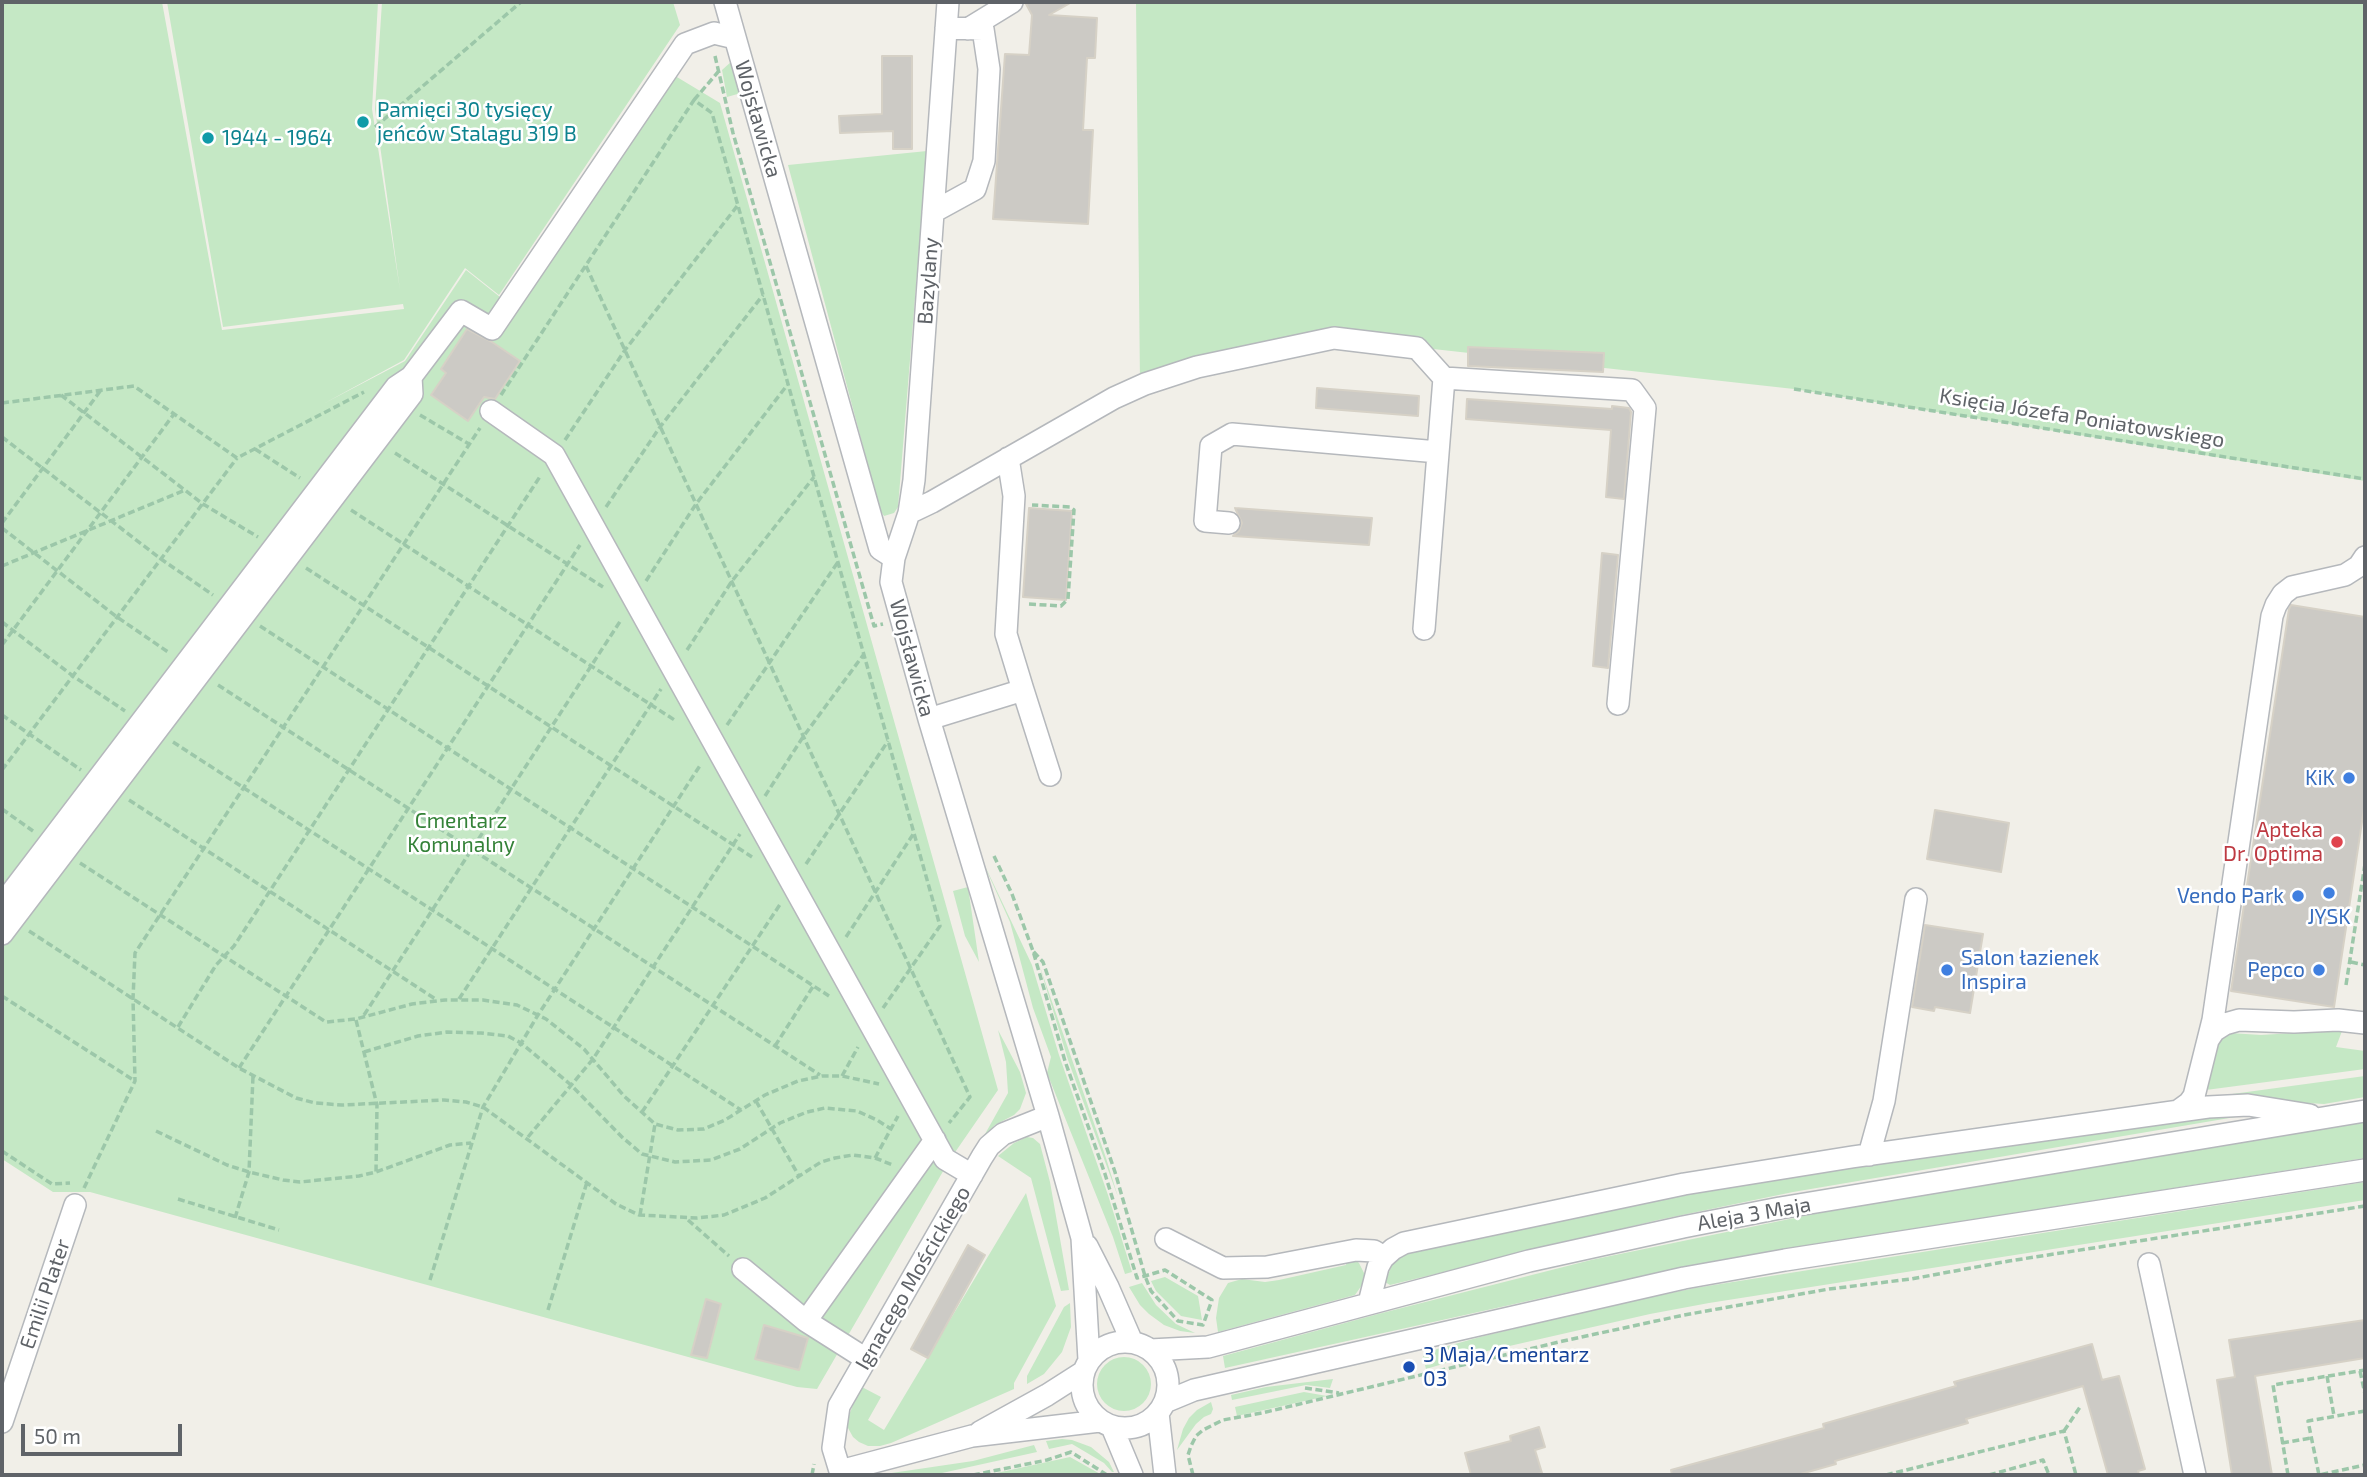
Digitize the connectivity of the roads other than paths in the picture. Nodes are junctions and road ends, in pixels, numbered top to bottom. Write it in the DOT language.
graph roads {
  1 [pos="725,2"];
  2 [pos="948,2"];
  3 [pos="1013,2"];
  4 [pos="946,28"];
  5 [pos="968,29"];
  6 [pos="736,43"];
  7 [pos="933,212"];
  8 [pos="411,377"];
  9 [pos="1444,378"];
  10 [pos="491,411"];
  11 [pos="1438,452"];
  12 [pos="1008,458"];
  13 [pos="325,494"];
  14 [pos="909,513"];
  15 [pos="1228,523"];
  16 [pos="2365,557"];
  17 [pos="894,558"];
  18 [pos="1424,629"];
  19 [pos="1023,690"];
  20 [pos="1618,704"];
  21 [pos="929,719"];
  22 [pos="1051,775"];
  23 [pos="105,785"];
  24 [pos="1916,899"];
  25 [pos="5,920"];
  26 [pos="2365,1023"];
  27 [pos="2208,1040"];
  28 [pos="2178,1111"];
  29 [pos="2360,1112"];
  30 [pos="1048,1116"];
  31 [pos="935,1140"];
  32 [pos="1869,1155"];
  33 [pos="2365,1170"];
  34 [pos="972,1175"];
  35 [pos="75,1205"];
  36 [pos="1082,1238"];
  37 [pos="1166,1239"];
  38 [pos="1384,1257"];
  39 [pos="2149,1264"];
  40 [pos="743,1269"];
  41 [pos="1369,1303"];
  42 [pos="806,1321"];
  43 [pos="1141,1346"];
  44 [pos="866,1359"];
  45 [pos="1086,1366"];
  46 [pos="1161,1407"];
  47 [pos="2,1422"];
  48 [pos="1106,1424"];
  49 [pos="972,1436"];
  50 [pos="838,1473"];
  51 [pos="1132,1475"];
  52 [pos="1165,1475"];
  53 [pos="2195,1475"];
  1 -- 6 [label="street, Wojsławicka"];
  2 -- 4 [label="street, Bazylany"];
  3 -- 5 [label="street"];
  4 -- 5 [label="street"];
  4 -- 7 [label="street, Bazylany"];
  5 -- 7 [label="street"];
  6 -- 8 [label="street"];
  6 -- 17 [label="street, Wojsławicka"];
  7 -- 14 [label="street, Bazylany"];
  8 -- 13 [label="street"];
  8 -- 13 [label="street"];
  9 -- 11 [label="street"];
  9 -- 12 [label="street"];
  9 -- 20 [label="street"];
  10 -- 31 [label="street"];
  11 -- 15 [label="street"];
  11 -- 18 [label="street"];
  12 -- 14 [label="street"];
  12 -- 19 [label="street"];
  13 -- 23 [label="street"];
  14 -- 17 [label="street, Bazylany"];
  16 -- 27 [label="street"];
  17 -- 21 [label="street, Wojsławicka"];
  19 -- 21 [label="street"];
  19 -- 22 [label="street"];
  21 -- 30 [label="street, Wojsławicka"];
  23 -- 25 [label="street"];
  23 -- 25 [label="street"];
  24 -- 32 [label="street"];
  26 -- 27 [label="street"];
  27 -- 28 [label="street"];
  28 -- 29 [label="street"];
  28 -- 32 [label="street"];
  29 -- 41 [label="street, Aleja 3 Maja"];
  30 -- 34 [label="street, Ignacego Mościckiego"];
  30 -- 36 [label="street, Wojsławicka"];
  31 -- 34 [label="street"];
  31 -- 42 [label="street"];
  32 -- 38 [label="street"];
  33 -- 46 [label="street"];
  34 -- 44 [label="street, Ignacego Mościckiego"];
  35 -- 47 [label="street, Emilii Plater"];
  36 -- 43 [label="street, Wojsławicka"];
  36 -- 45 [label="street, Wojsławicka"];
  37 -- 38 [label="street"];
  38 -- 41 [label="street"];
  39 -- 53 [label="street"];
  40 -- 42 [label="street"];
  41 -- 43 [label="street, Aleja 3 Maja"];
  42 -- 44 [label="street"];
  43 -- 45 [label="street"];
  43 -- 46 [label="street"];
  44 -- 50 [label="street, Ignacego Mościckiego"];
  45 -- 48 [label="street"];
  45 -- 49 [label="street"];
  46 -- 48 [label="street"];
  46 -- 52 [label="street"];
  48 -- 49 [label="street"];
  48 -- 51 [label="street"];
  49 -- 50 [label="street"];
}
